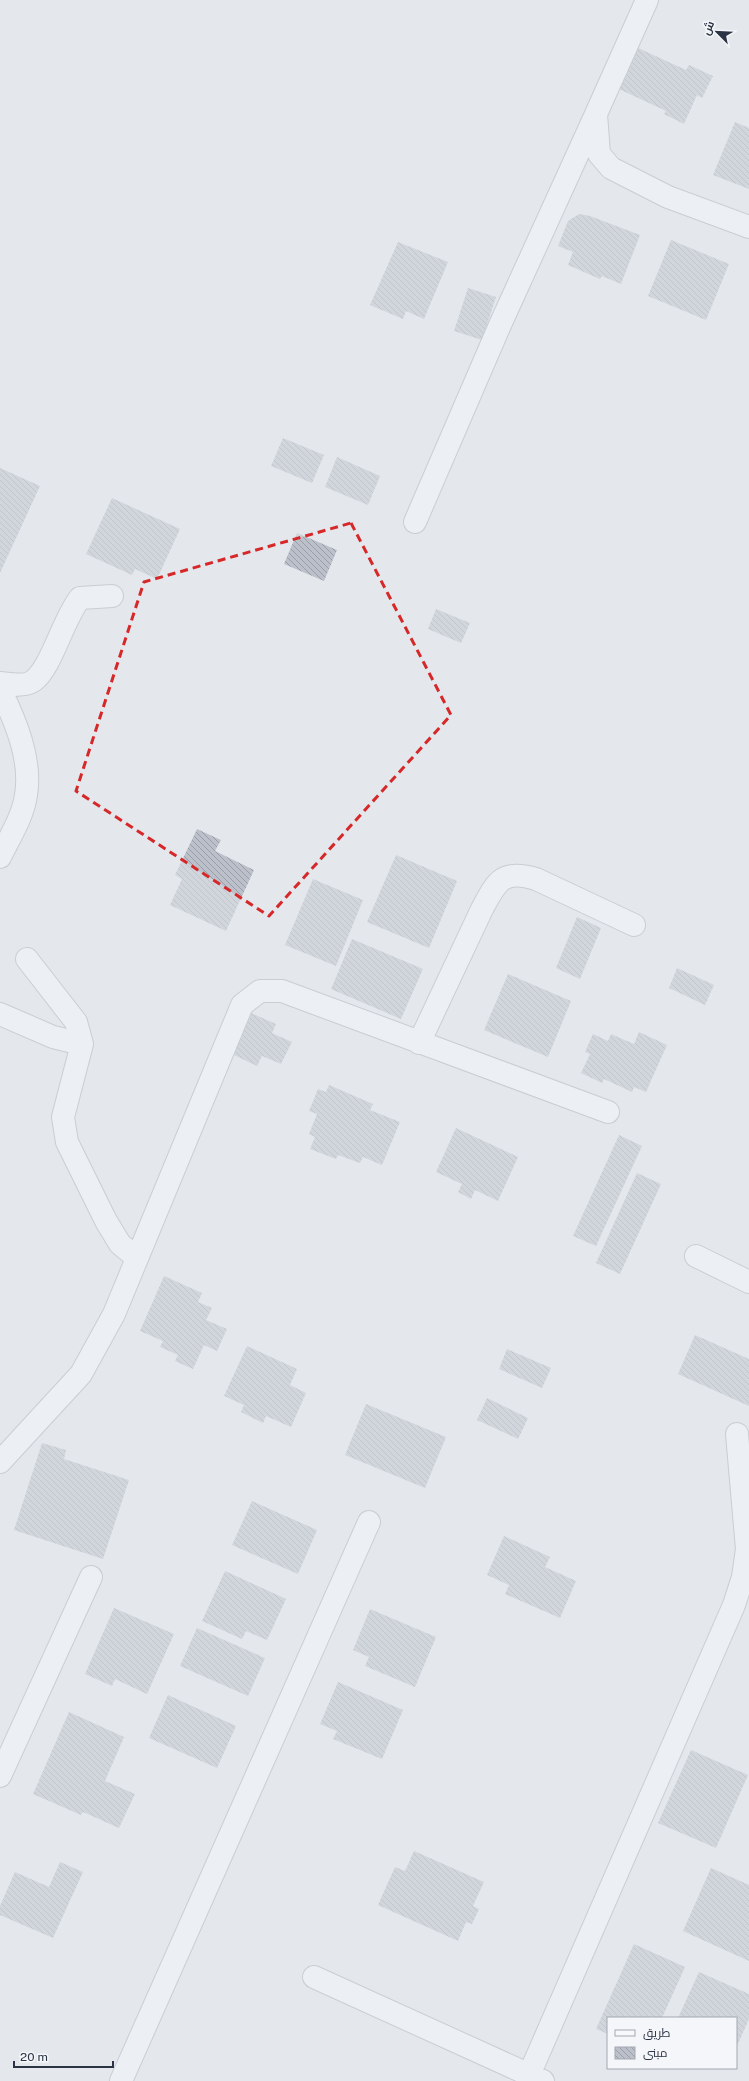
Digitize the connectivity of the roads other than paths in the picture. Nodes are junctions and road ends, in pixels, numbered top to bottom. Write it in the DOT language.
graph roads {
  1 [pos="647,0"];
  2 [pos="596,114"];
  3 [pos="749,227"];
  4 [pos="415,522"];
  5 [pos="112,596"];
  6 [pos="0,683"];
  7 [pos="0,689"];
  8 [pos="0,857"];
  9 [pos="634,925"];
  10 [pos="27,959"];
  11 [pos="0,1014"];
  12 [pos="419,1043"];
  13 [pos="82,1044"];
  14 [pos="608,1112"];
  15 [pos="696,1256"];
  16 [pos="137,1258"];
  17 [pos="749,1282"];
  18 [pos="737,1434"];
  19 [pos="0,1462"];
  20 [pos="369,1522"];
  21 [pos="92,1577"];
  22 [pos="0,1776"];
  23 [pos="314,1977"];
  24 [pos="536,2078"];
  25 [pos="121,2081"];
  1 -- 2 [label="street"];
  2 -- 3 [label="street"];
  2 -- 4 [label="street"];
  5 -- 6 [label="street"];
  7 -- 8 [label="street"];
  9 -- 12 [label="street"];
  10 -- 13 [label="street"];
  11 -- 13 [label="street"];
  12 -- 14 [label="street"];
  12 -- 16 [label="street"];
  13 -- 16 [label="street"];
  15 -- 17 [label="street"];
  16 -- 19 [label="street"];
  18 -- 24 [label="street"];
  20 -- 25 [label="street"];
  21 -- 22 [label="street"];
  23 -- 24 [label="street"];
}
